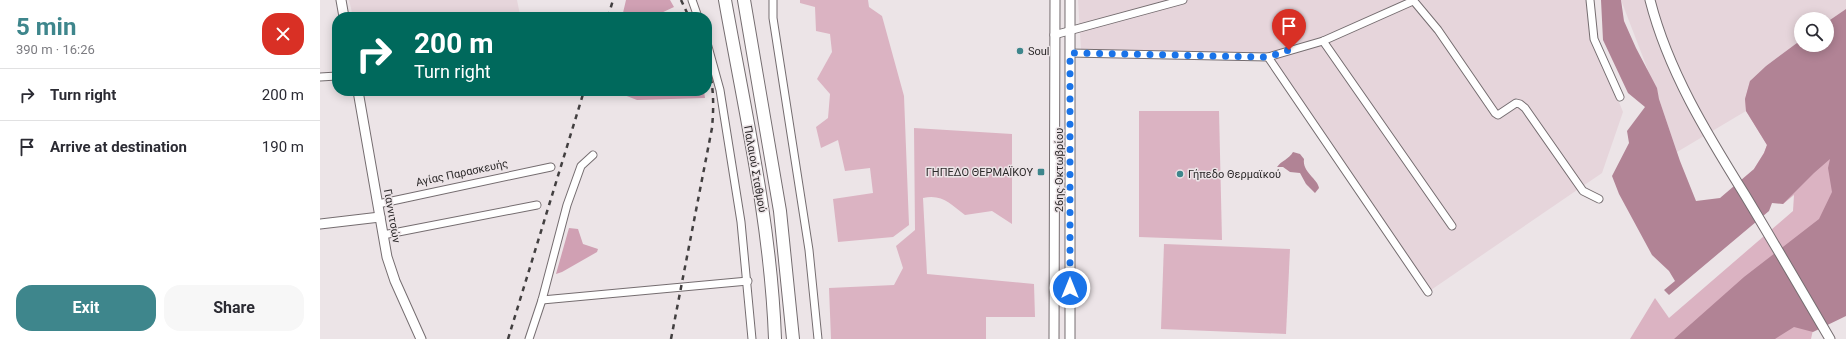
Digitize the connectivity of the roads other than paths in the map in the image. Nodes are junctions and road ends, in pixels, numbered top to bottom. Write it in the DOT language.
graph roads {
  1 [pos="341,0"];
  2 [pos="692,0"];
  3 [pos="724,0"];
  4 [pos="744,0"];
  5 [pos="773,0"];
  6 [pos="1055,0"];
  7 [pos="1070,0"];
  8 [pos="1183,0"];
  9 [pos="1413,0"];
  10 [pos="1590,0"];
  11 [pos="1650,0"];
  12 [pos="343,12"];
  13 [pos="696,12"];
  14 [pos="1069,31"];
  15 [pos="1054,35"];
  16 [pos="1323,41"];
  17 [pos="1070,53"];
  18 [pos="1268,57"];
  19 [pos="712,61"];
  20 [pos="332,76"];
  21 [pos="320,77"];
  22 [pos="359,96"];
  23 [pos="1620,97"];
  24 [pos="593,155"];
  25 [pos="551,167"];
  26 [pos="1599,199"];
  27 [pos="378,204"];
  28 [pos="537,205"];
  29 [pos="380,217"];
  30 [pos="320,224"];
  31 [pos="1452,226"];
  32 [pos="383,235"];
  33 [pos="748,281"];
  34 [pos="1428,292"];
  35 [pos="542,300"];
  36 [pos="421,339"];
  37 [pos="529,339"];
  38 [pos="752,339"];
  39 [pos="775,339"];
  40 [pos="793,339"];
  41 [pos="818,339"];
  42 [pos="1054,339"];
  43 [pos="1070,339"];
  44 [pos="1830,339"];
  1 -- 12 [label="street"];
  2 -- 13 [label="street"];
  3 -- 39 [label="highway, Παλαιού Σταθμού"];
  4 -- 40 [label="highway, Παλαιού Σταθμού"];
  5 -- 41 [label="street"];
  6 -- 15 [label="street, 26ης Οκτωβρίου"];
  7 -- 14 [label="street, 26ης Οκτωβρίου"];
  8 -- 14 [label="street"];
  9 -- 16 [label="street"];
  9 -- 26 [label="street"];
  10 -- 23 [label="street"];
  11 -- 44 [label="street"];
  14 -- 15 [label="street"];
  14 -- 17 [label="street, 26ης Οκτωβρίου"];
  15 -- 42 [label="street, 26ης Οκτωβρίου"];
  16 -- 18 [label="street"];
  16 -- 31 [label="street"];
  17 -- 18 [label="street"];
  17 -- 43 [label="street, 26ης Οκτωβρίου"];
  18 -- 34 [label="street"];
  19 -- 33 [label="street"];
  20 -- 21 [label="street"];
  22 -- 27 [label="street, Γιαννιτσών"];
  24 -- 35 [label="street"];
  25 -- 27 [label="street, Αγίας Παρασκευής"];
  27 -- 29 [label="street, Γιαννιτσών"];
  28 -- 32 [label="street"];
  29 -- 30 [label="street"];
  29 -- 32 [label="street, Γιαννιτσών"];
  32 -- 36 [label="street, Γιαννιτσών"];
  33 -- 35 [label="street"];
  33 -- 38 [label="street"];
  35 -- 37 [label="street"];
}
